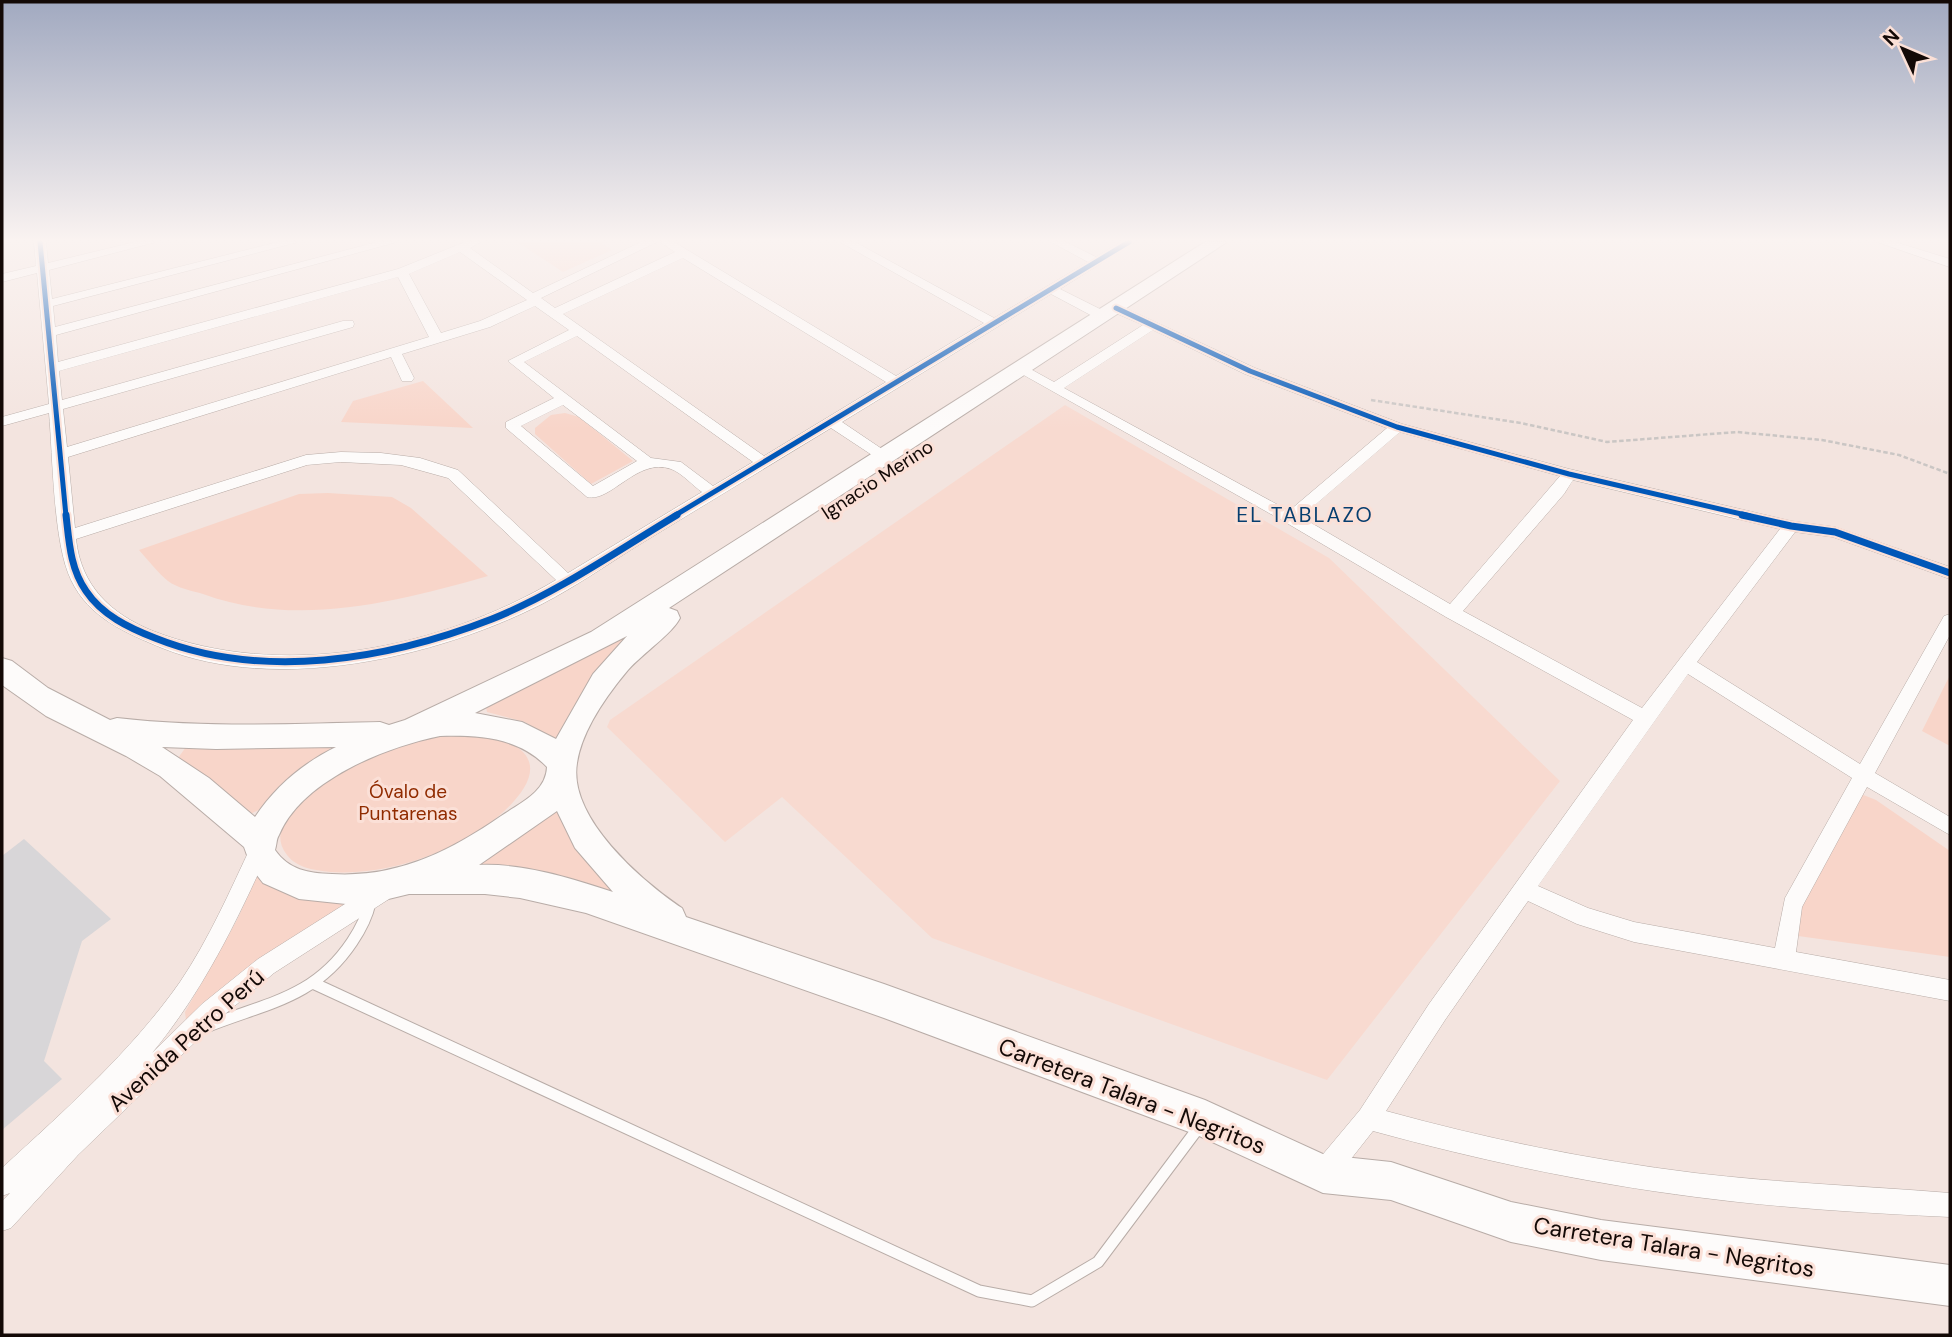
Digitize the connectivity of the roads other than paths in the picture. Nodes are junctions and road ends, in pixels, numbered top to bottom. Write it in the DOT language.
graph roads {
  1 [pos="46,304"];
  2 [pos="157,304"];
  3 [pos="284,304"];
  4 [pos="419,304"];
  5 [pos="523,304"];
  6 [pos="541,304"];
  7 [pos="573,304"];
  8 [pos="768,304"];
  9 [pos="959,304"];
  10 [pos="1027,304"];
  11 [pos="1094,304"];
  12 [pos="1139,304"];
  13 [pos="1143,304"];
  14 [pos="553,314"];
  15 [pos="1125,316"];
  16 [pos="348,324"];
  17 [pos="995,324"];
  18 [pos="577,331"];
  19 [pos="49,333"];
  20 [pos="437,339"];
  21 [pos="396,352"];
  22 [pos="53,368"];
  23 [pos="407,378"];
  24 [pos="1036,378"];
  25 [pos="897,383"];
  26 [pos="562,399"];
  27 [pos="56,407"];
  28 [pos="2,422"];
  29 [pos="832,422"];
  30 [pos="1397,427"];
  31 [pos="60,454"];
  32 [pos="883,456"];
  33 [pos="647,462"];
  34 [pos="764,463"];
  35 [pos="1569,474"];
  36 [pos="713,493"];
  37 [pos="1290,518"];
  38 [pos="1791,526"];
  39 [pos="68,536"];
  40 [pos="1950,573"];
  41 [pos="568,582"];
  42 [pos="1452,613"];
  43 [pos="1950,620"];
  44 [pos="1686,664"];
  45 [pos="2,669"];
  46 [pos="1645,718"];
  47 [pos="93,727"];
  48 [pos="406,731"];
  49 [pos="562,769"];
  50 [pos="1864,776"];
  51 [pos="1950,827"];
  52 [pos="261,846"];
  53 [pos="391,889"];
  54 [pos="1524,889"];
  55 [pos="693,933"];
  56 [pos="1784,962"];
  57 [pos="315,984"];
  58 [pos="1950,991"];
  59 [pos="185,1036"];
  60 [pos="1368,1118"];
  61 [pos="1205,1119"];
  62 [pos="1323,1174"];
  63 [pos="2,1184"];
  64 [pos="1950,1205"];
  65 [pos="2,1219"];
  66 [pos="1950,1286"];
  1 -- 19 [label="street"];
  2 -- 19 [label="street"];
  3 -- 22 [label="street"];
  4 -- 20 [label="street"];
  5 -- 20 [label="street"];
  6 -- 14 [label="street"];
  7 -- 14 [label="street"];
  8 -- 25 [label="street"];
  9 -- 17 [label="street"];
  10 -- 17 [label="street"];
  11 -- 15 [label="street"];
  12 -- 15 [label="main road"];
  13 -- 15 [label="main road, Ignacio Merino"];
  14 -- 18 [label="street"];
  15 -- 24 [label="main road, Ignacio Merino"];
  15 -- 30 [label="street"];
  16 -- 27 [label="street"];
  17 -- 25 [label="street"];
  18 -- 26 [label="street"];
  18 -- 34 [label="street"];
  19 -- 22 [label="street"];
  20 -- 21 [label="street"];
  21 -- 23 [label="street"];
  21 -- 31 [label="street"];
  22 -- 27 [label="street"];
  24 -- 32 [label="main road"];
  24 -- 37 [label="street"];
  24 -- 49 [label="main road, Ignacio Merino"];
  25 -- 29 [label="street"];
  26 -- 33 [label="street"];
  26 -- 33 [label="street"];
  27 -- 28 [label="street"];
  27 -- 31 [label="street"];
  29 -- 32 [label="street"];
  29 -- 34 [label="street"];
  30 -- 35 [label="street"];
  30 -- 37 [label="street"];
  31 -- 39 [label="street"];
  32 -- 48 [label="main road"];
  33 -- 36 [label="street"];
  34 -- 36 [label="street"];
  35 -- 38 [label="street"];
  35 -- 42 [label="street"];
  36 -- 41 [label="street"];
  37 -- 42 [label="street"];
  38 -- 40 [label="street"];
  38 -- 44 [label="street"];
  39 -- 41 [label="street"];
  39 -- 41 [label="street"];
  42 -- 46 [label="street"];
  43 -- 50 [label="street"];
  44 -- 46 [label="street"];
  44 -- 50 [label="street"];
  45 -- 47 [label="main road"];
  46 -- 54 [label="street"];
  47 -- 48 [label="main road"];
  47 -- 52 [label="main road"];
  48 -- 49 [label="main road"];
  48 -- 52 [label="main road"];
  49 -- 53 [label="main road, Ignacio Merino"];
  49 -- 55 [label="main road"];
  50 -- 51 [label="street"];
  50 -- 56 [label="street"];
  52 -- 53 [label="main road"];
  52 -- 63 [label="street, Avenida Petro Perú"];
  53 -- 55 [label="main road"];
  53 -- 57 [label="lane"];
  53 -- 59 [label="street, Avenida Petro Perú"];
  54 -- 56 [label="street"];
  54 -- 60 [label="street"];
  55 -- 61 [label="main road, Carretera Talara - Negritos"];
  56 -- 58 [label="street"];
  57 -- 59 [label="lane"];
  57 -- 61 [label="lane"];
  59 -- 65 [label="street, Avenida Petro Perú"];
  60 -- 62 [label="street"];
  60 -- 64 [label="street"];
  61 -- 62 [label="main road, Carretera Talara - Negritos"];
  62 -- 66 [label="main road, Carretera Talara - Negritos"];
}
